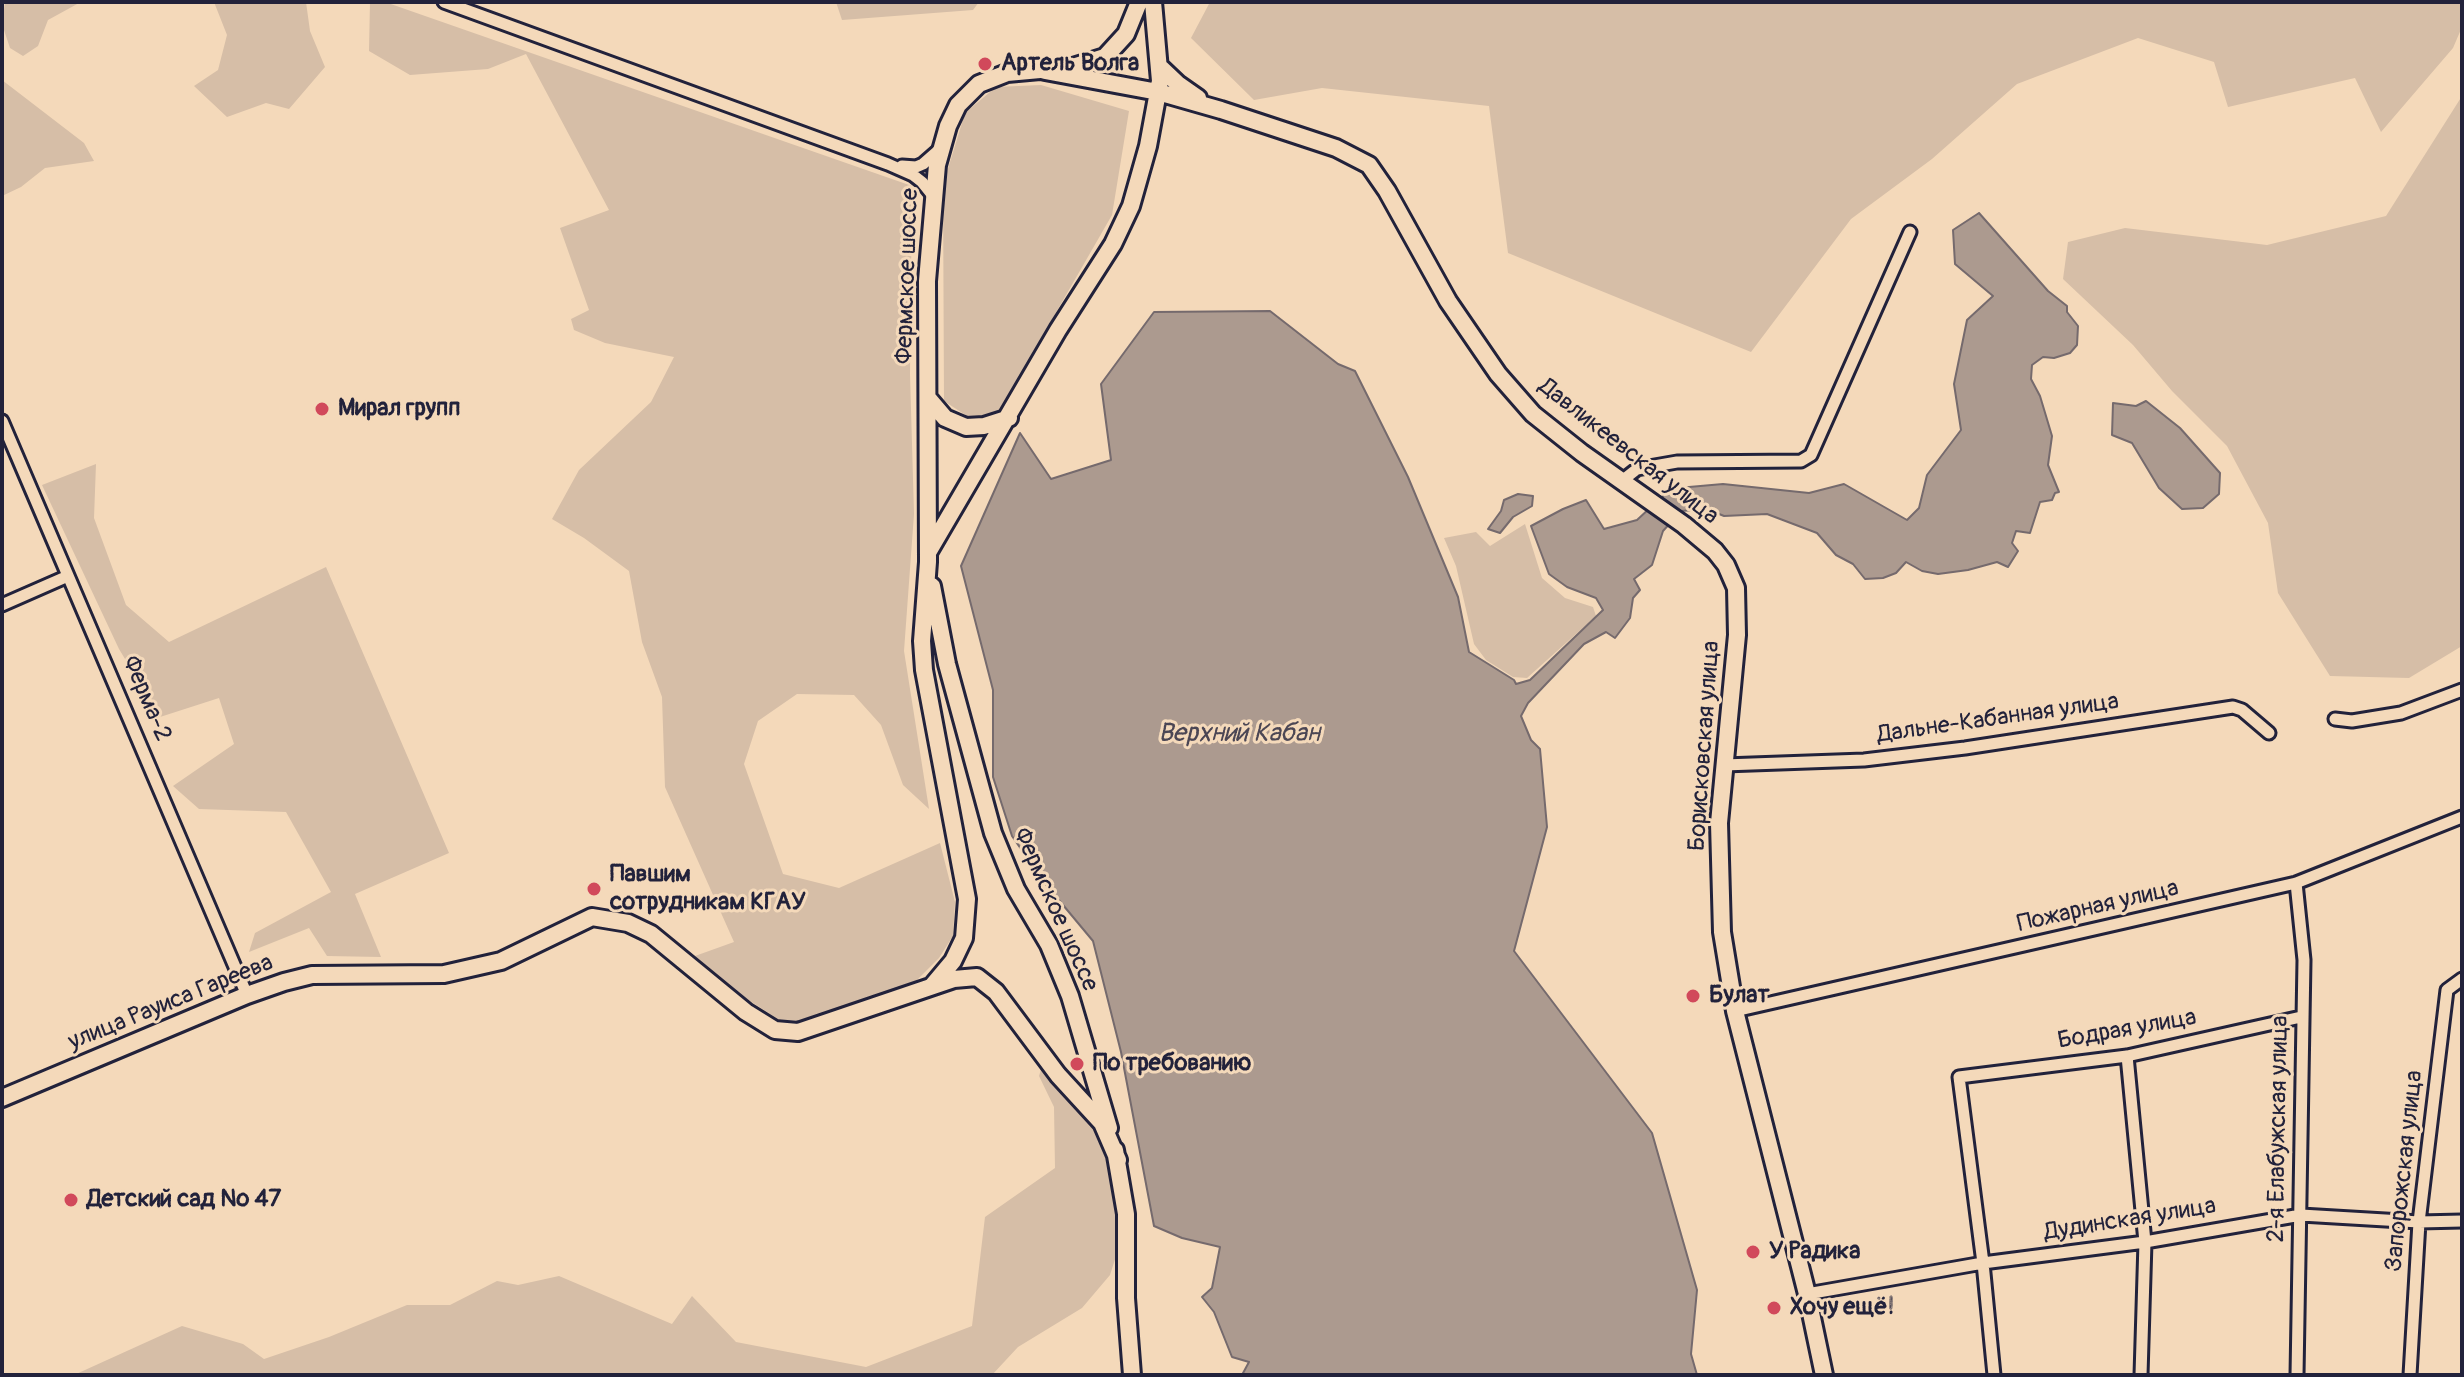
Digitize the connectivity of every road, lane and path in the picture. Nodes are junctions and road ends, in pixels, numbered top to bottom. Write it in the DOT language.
graph roads {
  1 [pos="444,2"];
  2 [pos="1139,2"];
  3 [pos="1153,2"];
  4 [pos="1159,66"];
  5 [pos="1045,71"];
  6 [pos="1158,92"];
  7 [pos="1221,110"];
  8 [pos="941,146"];
  9 [pos="888,164"];
  10 [pos="934,198"];
  11 [pos="1910,232"];
  12 [pos="928,398"];
  13 [pos="1009,418"];
  14 [pos="2,421"];
  15 [pos="1623,480"];
  16 [pos="928,557"];
  17 [pos="68,576"];
  18 [pos="1736,588"];
  19 [pos="2,605"];
  20 [pos="2462,690"];
  21 [pos="2335,719"];
  22 [pos="2269,733"];
  23 [pos="1724,765"];
  24 [pos="2462,817"];
  25 [pos="2296,883"];
  26 [pos="2462,979"];
  27 [pos="931,987"];
  28 [pos="247,995"];
  29 [pos="1735,1011"];
  30 [pos="2301,1017"];
  31 [pos="2127,1056"];
  32 [pos="2,1098"];
  33 [pos="1118,1160"];
  34 [pos="2301,1215"];
  35 [pos="2462,1221"];
  36 [pos="2419,1222"];
  37 [pos="2145,1242"];
  38 [pos="1983,1263"];
  39 [pos="1807,1294"];
  40 [pos="1132,1375"];
  41 [pos="1824,1375"];
  42 [pos="1994,1375"];
  43 [pos="2141,1375"];
  44 [pos="2297,1375"];
  45 [pos="2410,1375"];
  1 -- 9 [label="street"];
  2 -- 5 [label="street, Фермское шоссе"];
  3 -- 4 [label="street, Фермское шоссе"];
  4 -- 6 [label="street, Фермское шоссе"];
  4 -- 7 [label="street"];
  5 -- 6 [label="street, Фермское шоссе"];
  5 -- 8 [label="street, Фермское шоссе"];
  6 -- 7 [label="street, Фермское шоссе"];
  6 -- 13 [label="street, Фермское шоссе"];
  7 -- 15 [label="street, Давликеевская улица"];
  8 -- 9 [label="street"];
  8 -- 10 [label="street, Фермское шоссе"];
  9 -- 10 [label="street"];
  10 -- 12 [label="street, Фермское шоссе"];
  11 -- 15 [label="street"];
  12 -- 13 [label="street"];
  12 -- 16 [label="street, Фермское шоссе"];
  13 -- 16 [label="street, Фермское шоссе"];
  14 -- 17 [label="street, Ферма-2"];
  15 -- 18 [label="street, Давликеевская улица"];
  16 -- 27 [label="street, Фермское шоссе"];
  16 -- 33 [label="street, Фермское шоссе"];
  17 -- 19 [label="street"];
  17 -- 28 [label="street, Ферма-2"];
  18 -- 23 [label="street, Борисковская улица"];
  20 -- 21 [label="street"];
  22 -- 23 [label="street, Дальне-Кабанная улица"];
  23 -- 29 [label="street, Борисковская улица"];
  24 -- 25 [label="street, Пожарная улица"];
  25 -- 29 [label="street, Пожарная улица"];
  25 -- 30 [label="street, 2-я Елабужская улица"];
  26 -- 36 [label="street, Запорожская улица"];
  27 -- 28 [label="street, улица Рауиса Гареева"];
  27 -- 33 [label="street, улица Рауиса Гареева"];
  28 -- 32 [label="street, улица Рауиса Гареева"];
  29 -- 39 [label="street, Борисковская улица"];
  30 -- 31 [label="street, Бодрая улица"];
  30 -- 34 [label="street, 2-я Елабужская улица"];
  31 -- 37 [label="street"];
  31 -- 38 [label="street, Бодрая улица"];
  33 -- 40 [label="street, Фермское шоссе"];
  34 -- 36 [label="street, Дудинская улица"];
  34 -- 37 [label="street, Дудинская улица"];
  34 -- 44 [label="street, 2-я Елабужская улица"];
  35 -- 36 [label="street, Дудинская улица"];
  36 -- 45 [label="street, Запорожская улица"];
  37 -- 38 [label="street, Дудинская улица"];
  37 -- 43 [label="street"];
  38 -- 39 [label="street, Дудинская улица"];
  38 -- 42 [label="street"];
  39 -- 41 [label="street, Борисковская улица"];
}
